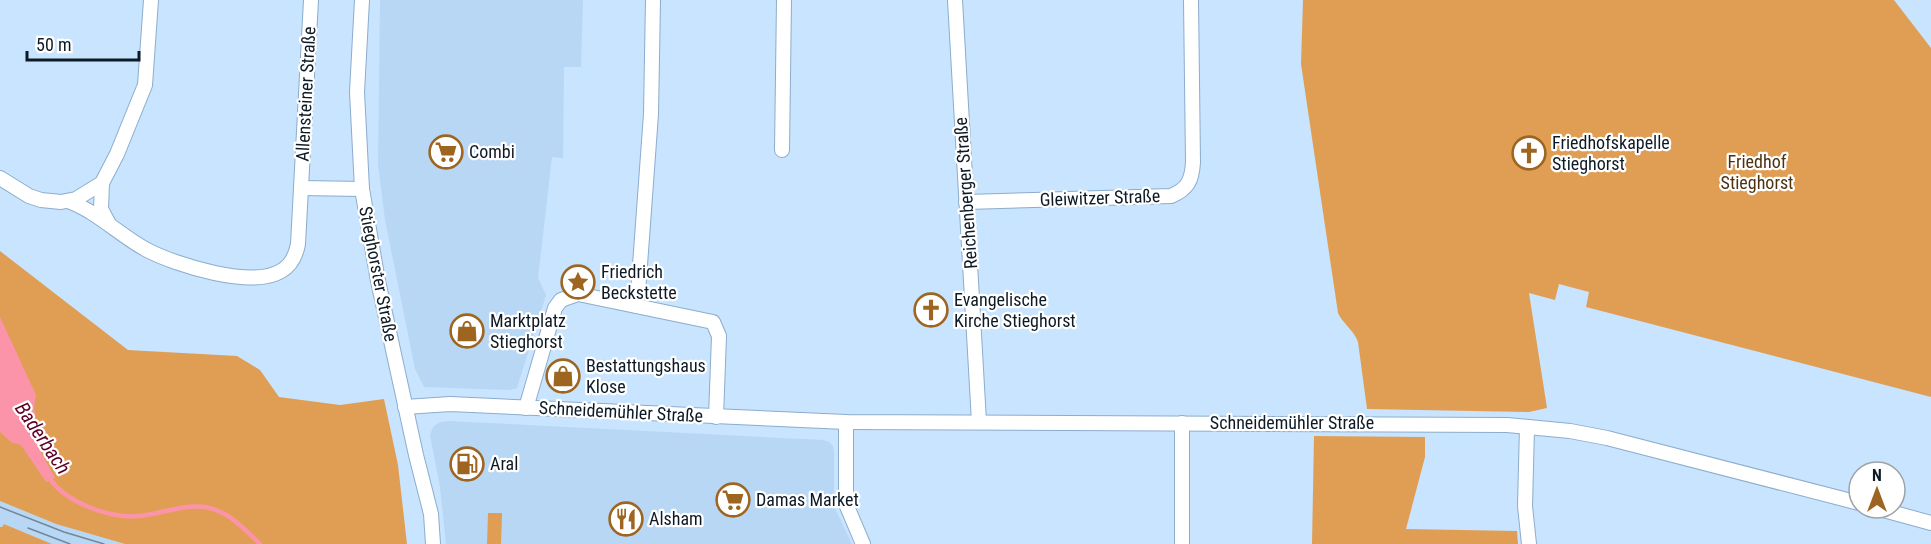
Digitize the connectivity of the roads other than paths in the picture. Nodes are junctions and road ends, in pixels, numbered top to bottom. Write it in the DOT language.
graph roads {
  1 [pos="151,0"];
  2 [pos="311,0"];
  3 [pos="362,0"];
  4 [pos="653,0"];
  5 [pos="784,0"];
  6 [pos="955,0"];
  7 [pos="1191,0"];
  8 [pos="782,150"];
  9 [pos="0,178"];
  10 [pos="102,183"];
  11 [pos="301,188"];
  12 [pos="362,189"];
  13 [pos="69,201"];
  14 [pos="966,202"];
  15 [pos="109,224"];
  16 [pos="637,306"];
  17 [pos="405,407"];
  18 [pos="526,408"];
  19 [pos="716,417"];
  20 [pos="846,422"];
  21 [pos="980,422"];
  22 [pos="1182,423"];
  23 [pos="1527,427"];
  24 [pos="1847,500"];
  25 [pos="1907,516"];
  26 [pos="1931,523"];
  27 [pos="434,544"];
  28 [pos="863,544"];
  29 [pos="1182,544"];
  30 [pos="1529,544"];
  1 -- 10 [label="street"];
  2 -- 11 [label="street, Allensteiner Straße"];
  3 -- 12 [label="street, Stieghorster Straße"];
  4 -- 16 [label="street"];
  5 -- 8 [label="street"];
  6 -- 14 [label="street, Reichenberger Straße"];
  7 -- 14 [label="street, Gleiwitzer Straße"];
  9 -- 13 [label="street, Allensteiner Straße"];
  10 -- 13 [label="street"];
  10 -- 15 [label="street"];
  11 -- 12 [label="street, Allensteiner Straße"];
  11 -- 15 [label="street, Allensteiner Straße"];
  12 -- 17 [label="street, Stieghorster Straße"];
  13 -- 15 [label="street, Allensteiner Straße"];
  14 -- 21 [label="street, Reichenberger Straße"];
  16 -- 18 [label="street, Schneidemühler Straße"];
  16 -- 19 [label="street, Schneidemühler Straße"];
  17 -- 18 [label="street, Schneidemühler Straße"];
  17 -- 27 [label="street, Stieghorster Straße"];
  18 -- 19 [label="street, Schneidemühler Straße"];
  19 -- 20 [label="street, Schneidemühler Straße"];
  20 -- 21 [label="street, Schneidemühler Straße"];
  20 -- 28 [label="street"];
  21 -- 22 [label="street, Schneidemühler Straße"];
  22 -- 23 [label="street, Schneidemühler Straße"];
  22 -- 29 [label="street"];
  23 -- 24 [label="street, Schneidemühler Straße"];
  23 -- 30 [label="street"];
  25 -- 26 [label="street"];
}
